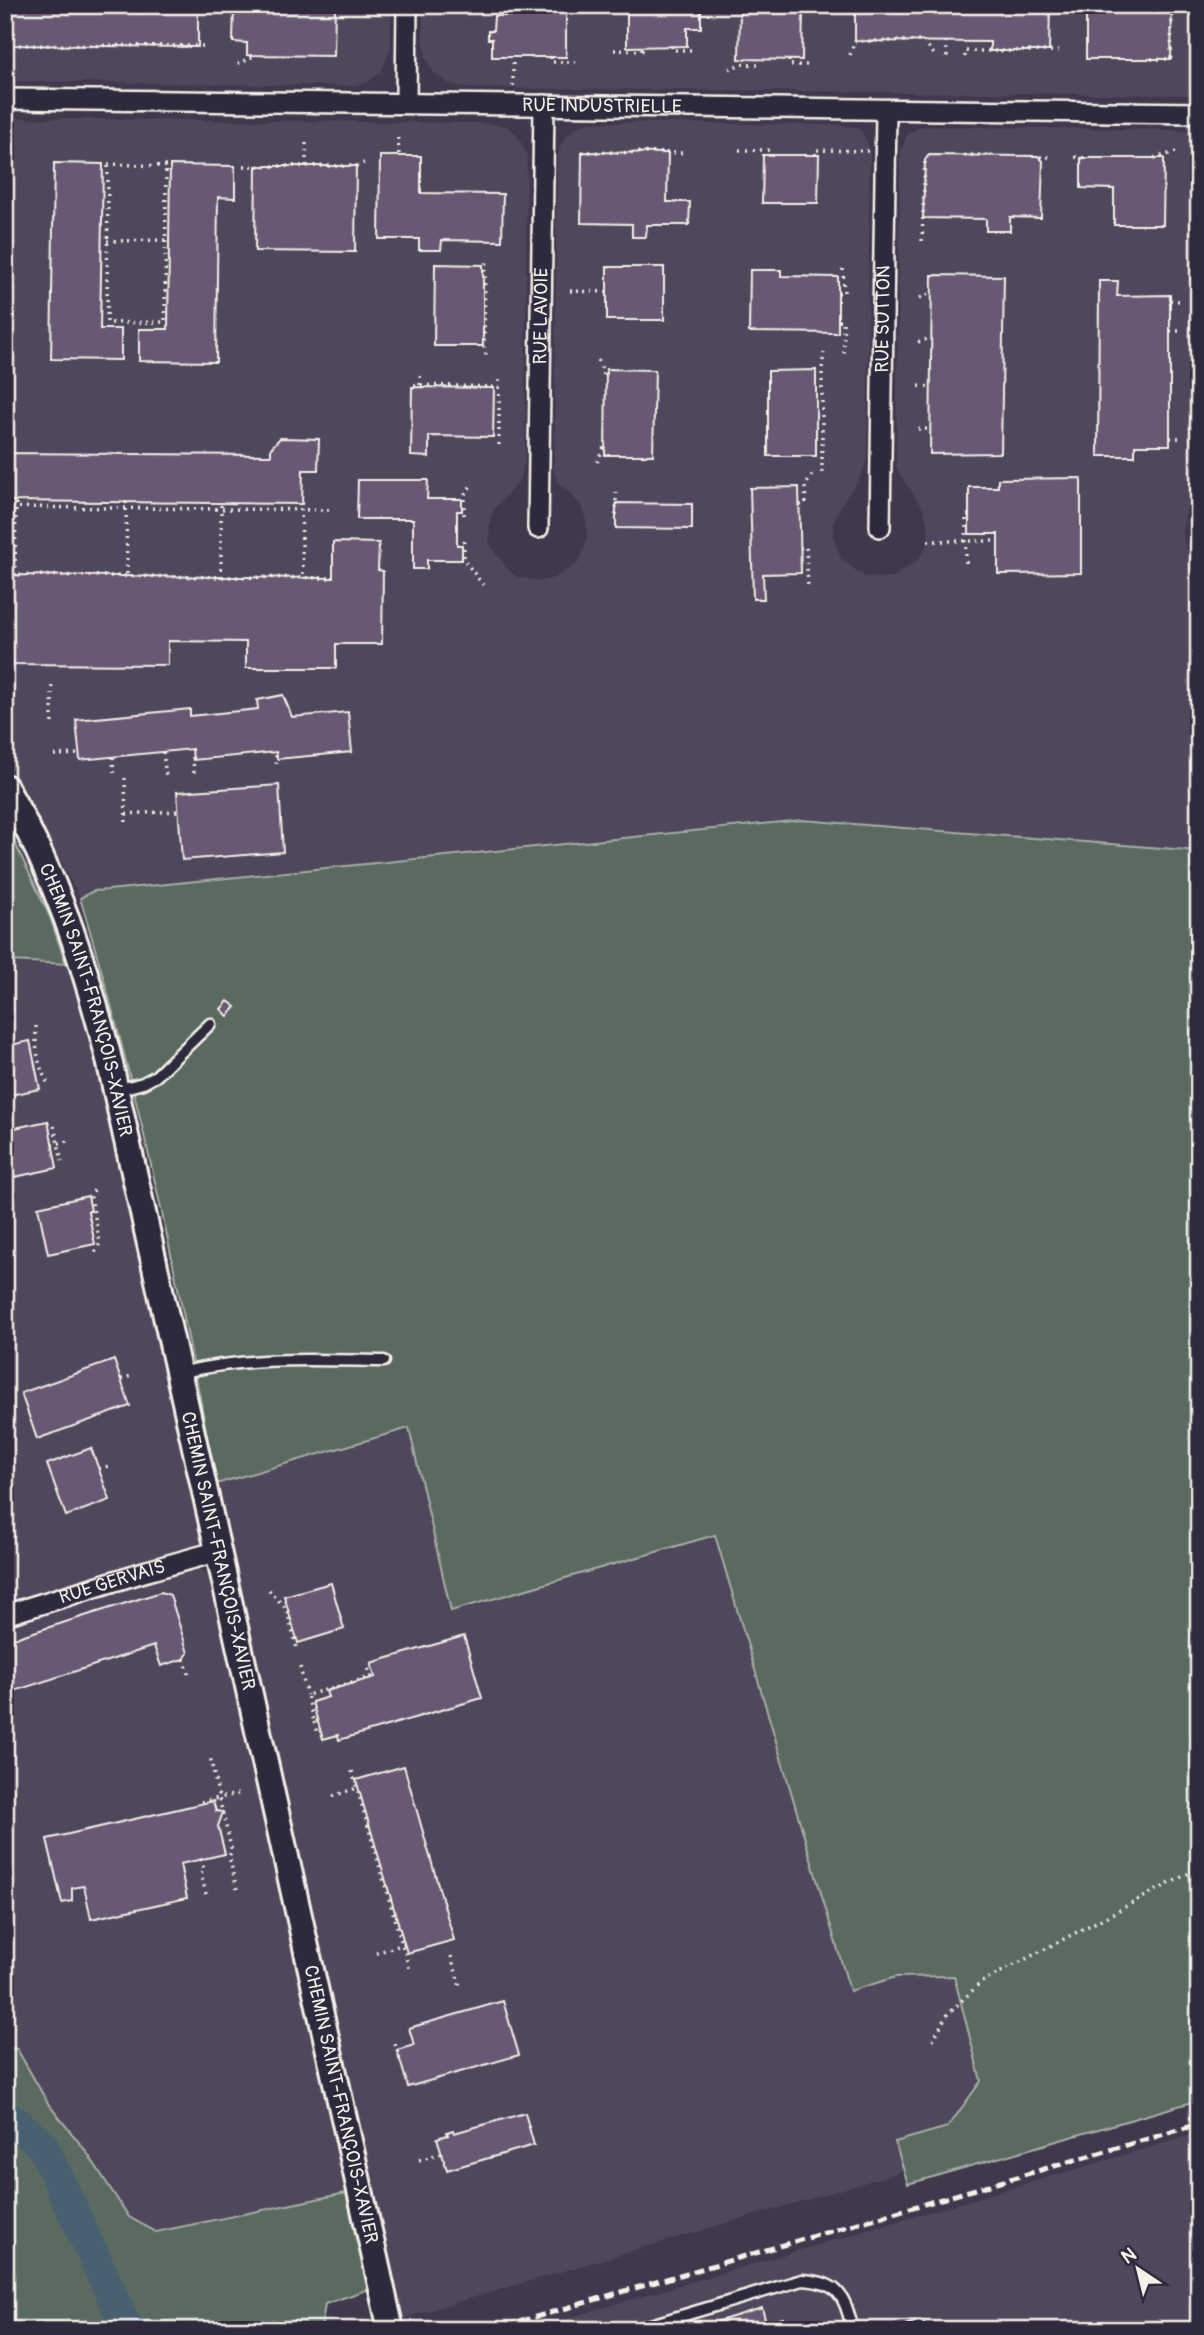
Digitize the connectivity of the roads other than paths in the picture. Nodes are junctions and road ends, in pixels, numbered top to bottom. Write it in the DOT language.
graph roads {
  1 [pos="407,5"];
  2 [pos="5,99"];
  3 [pos="406,102"];
  4 [pos="544,105"];
  5 [pos="886,110"];
  6 [pos="1199,113"];
  7 [pos="880,527"];
  8 [pos="538,528"];
  9 [pos="5,787"];
  10 [pos="210,1024"];
  11 [pos="117,1090"];
  12 [pos="384,1361"];
  13 [pos="180,1373"];
  14 [pos="219,1551"];
  15 [pos="5,1615"];
  16 [pos="391,2330"];
  17 [pos="634,2330"];
  18 [pos="852,2330"];
  19 [pos="910,2330"];
  20 [pos="920,2330"];
  1 -- 3 [label="street"];
  2 -- 3 [label="street, RUE INDUSTRIELLE"];
  3 -- 4 [label="street, RUE INDUSTRIELLE"];
  4 -- 5 [label="street, RUE INDUSTRIELLE"];
  4 -- 8 [label="street, RUE LAVOIE"];
  5 -- 6 [label="street, RUE INDUSTRIELLE"];
  5 -- 7 [label="street, RUE SUTTON"];
  9 -- 11 [label="street, CHEMIN SAINT-FRANÇOIS-XAVIER"];
  10 -- 11 [label="lane"];
  11 -- 13 [label="street, CHEMIN SAINT-FRANÇOIS-XAVIER"];
  12 -- 13 [label="lane"];
  13 -- 14 [label="street, CHEMIN SAINT-FRANÇOIS-XAVIER"];
  14 -- 15 [label="street, RUE GERVAIS"];
  14 -- 16 [label="street, CHEMIN SAINT-FRANÇOIS-XAVIER"];
  17 -- 18 [label="lane"];
  19 -- 20 [label="lane"];
}
